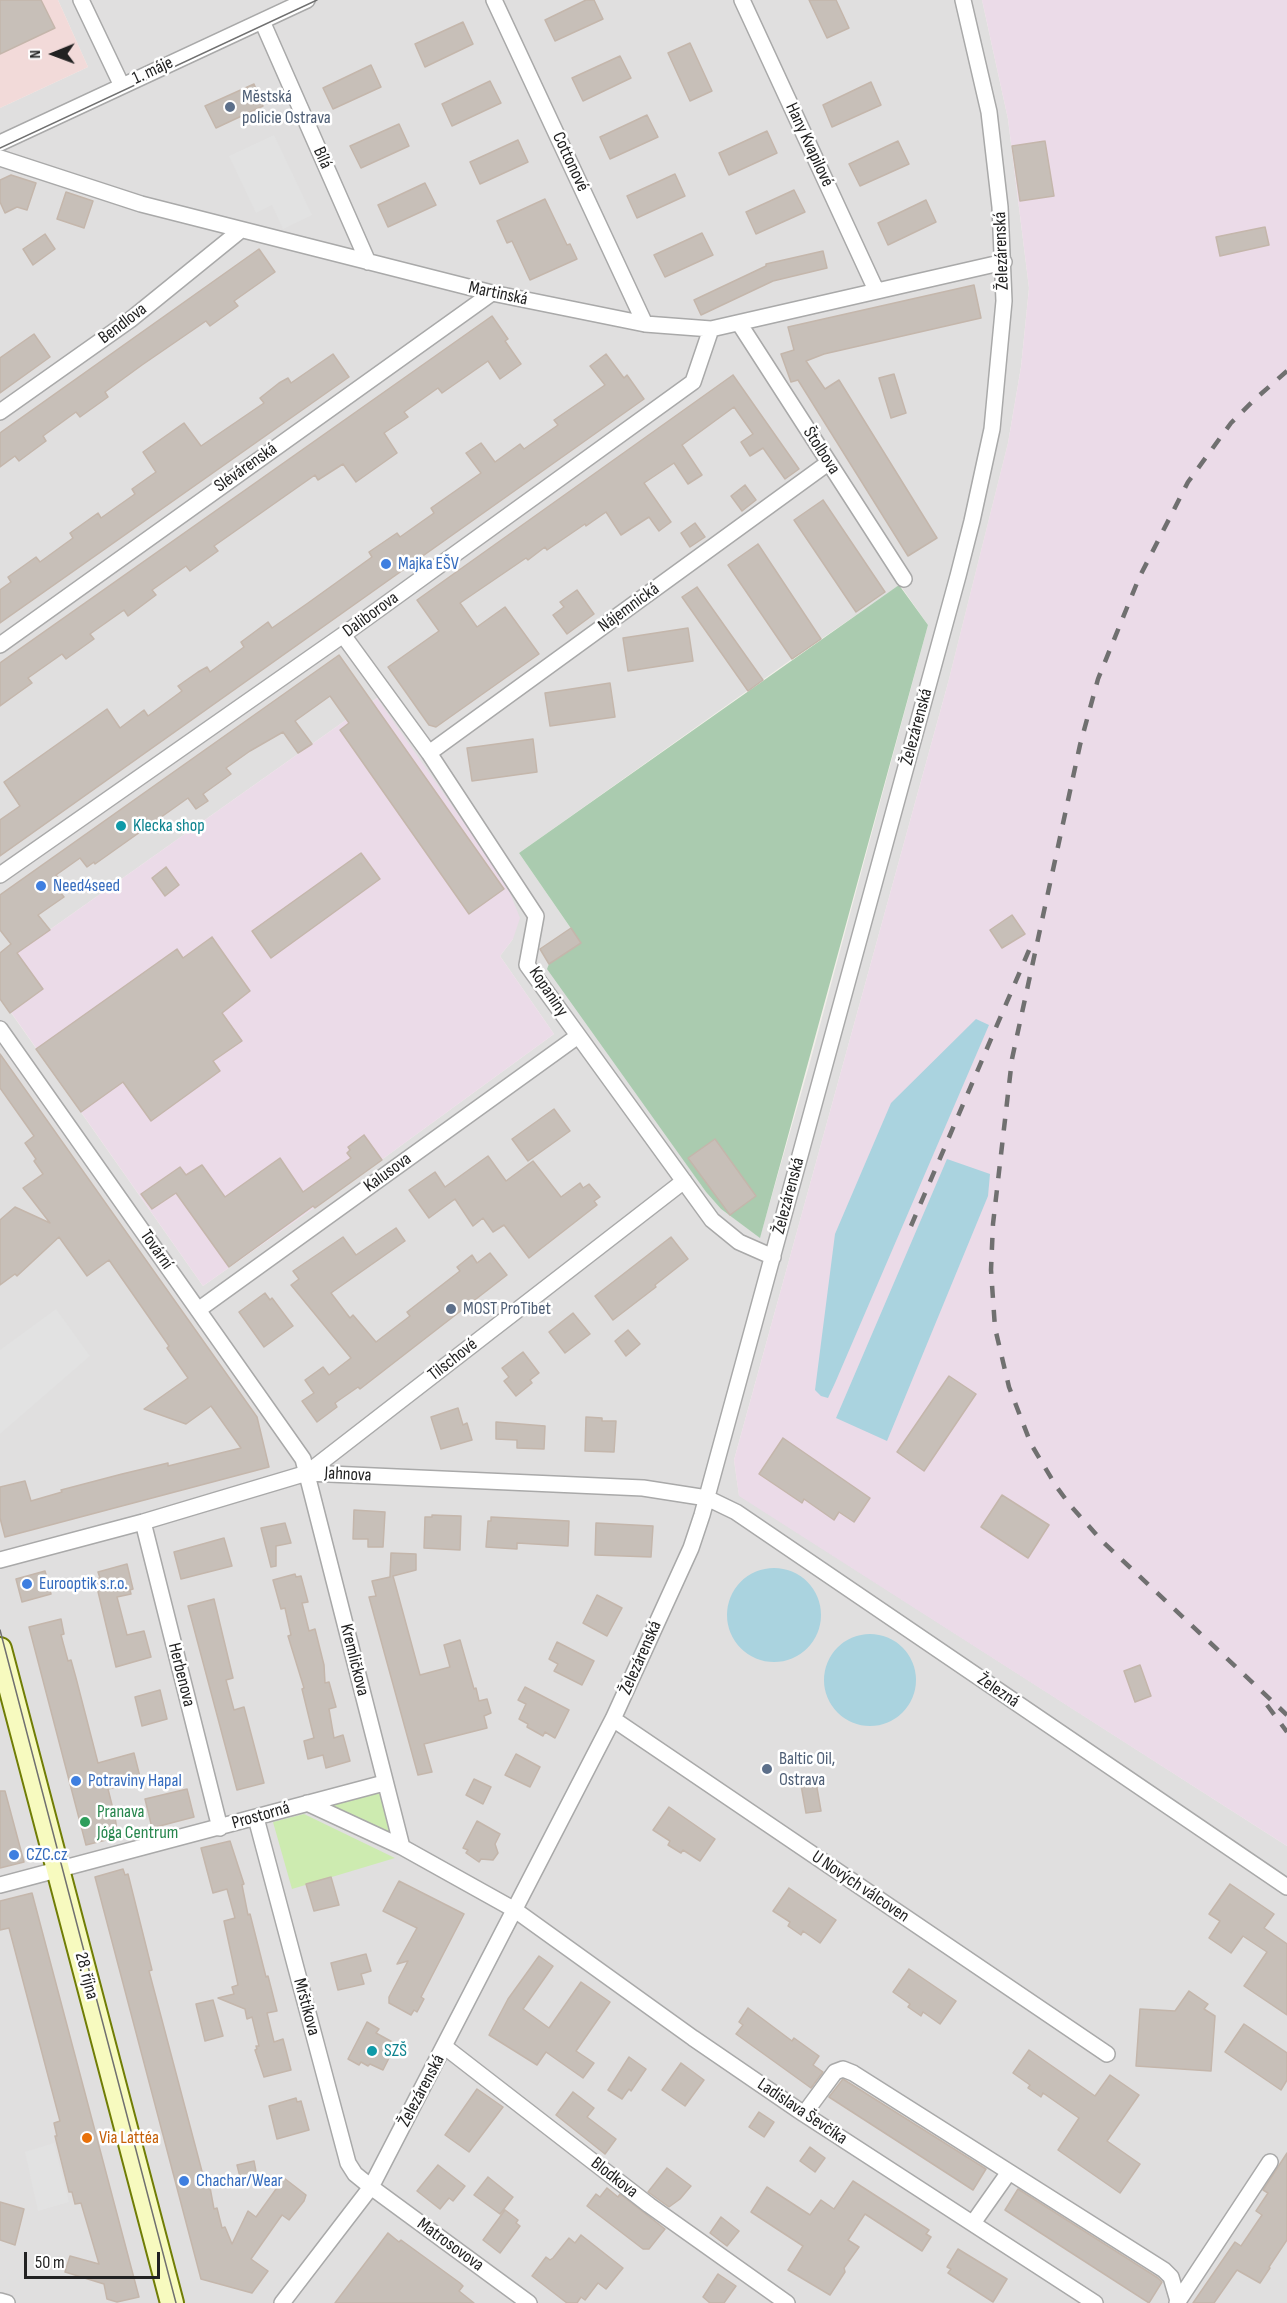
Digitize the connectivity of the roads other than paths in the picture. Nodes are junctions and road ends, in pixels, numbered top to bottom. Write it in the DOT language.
graph roads {
  1 [pos="81,0"];
  2 [pos="307,0"];
  3 [pos="494,0"];
  4 [pos="742,0"];
  5 [pos="963,0"];
  6 [pos="262,21"];
  7 [pos="122,86"];
  8 [pos="0,143"];
  9 [pos="0,158"];
  10 [pos="241,230"];
  11 [pos="368,262"];
  12 [pos="1004,262"];
  13 [pos="876,291"];
  14 [pos="492,293"];
  15 [pos="739,323"];
  16 [pos="645,324"];
  17 [pos="711,329"];
  18 [pos="0,412"];
  19 [pos="828,463"];
  20 [pos="904,579"];
  21 [pos="343,635"];
  22 [pos="0,645"];
  23 [pos="429,753"];
  24 [pos="0,875"];
  25 [pos="0,1029"];
  26 [pos="578,1036"];
  27 [pos="684,1181"];
  28 [pos="773,1257"];
  29 [pos="198,1310"];
  30 [pos="307,1473"];
  31 [pos="707,1498"];
  32 [pos="142,1522"];
  33 [pos="0,1560"];
  34 [pos="0,1648"];
  35 [pos="613,1719"];
  36 [pos="384,1783"];
  37 [pos="307,1803"];
  38 [pos="256,1818"];
  39 [pos="220,1828"];
  40 [pos="402,1847"];
  41 [pos="58,1869"];
  42 [pos="0,1885"];
  43 [pos="1287,1887"];
  44 [pos="516,1910"];
  45 [pos="445,2047"];
  46 [pos="1107,2054"];
  47 [pos="804,2114"];
  48 [pos="1270,2162"];
  49 [pos="1009,2172"];
  50 [pos="371,2187"];
  51 [pos="973,2223"];
  52 [pos="0,2301"];
  53 [pos="284,2302"];
  54 [pos="1178,2302"];
  55 [pos="7,2303"];
  56 [pos="172,2303"];
  57 [pos="529,2303"];
  58 [pos="787,2303"];
  59 [pos="1095,2303"];
  1 -- 7 [label="street"];
  2 -- 6 [label="street, 1. máje"];
  3 -- 16 [label="street, Cottonové"];
  4 -- 13 [label="street, Hany Kvapilové"];
  5 -- 12 [label="street, Železárenská"];
  6 -- 7 [label="street, 1. máje"];
  6 -- 11 [label="street, Bílá"];
  7 -- 8 [label="street, 1. máje"];
  9 -- 10 [label="street, Martinská"];
  10 -- 11 [label="street, Martinská"];
  10 -- 18 [label="street, Bendlova"];
  11 -- 14 [label="street, Martinská"];
  12 -- 13 [label="street, Martinská"];
  12 -- 28 [label="street, Železárenská"];
  13 -- 15 [label="street, Martinská"];
  14 -- 16 [label="street, Martinská"];
  14 -- 22 [label="street, Slévárenská"];
  15 -- 17 [label="street, Martinská"];
  15 -- 19 [label="street, Štolbova"];
  16 -- 17 [label="street, Martinská"];
  17 -- 21 [label="street, Daliborova"];
  19 -- 20 [label="street, Štolbova"];
  19 -- 23 [label="street, Nájemnická"];
  21 -- 23 [label="street, Kopaniny"];
  21 -- 24 [label="street, Daliborova"];
  23 -- 26 [label="street, Kopaniny"];
  25 -- 29 [label="street, Tovární"];
  26 -- 27 [label="street, Kopaniny"];
  26 -- 29 [label="street, Kalusova"];
  27 -- 28 [label="street, Kopaniny"];
  27 -- 30 [label="street, Tilschové"];
  28 -- 31 [label="street, Železárenská"];
  29 -- 30 [label="street, Tovární"];
  30 -- 31 [label="street, Jahnova"];
  30 -- 32 [label="street, Jahnova"];
  30 -- 36 [label="street, Kremličkova"];
  31 -- 35 [label="street, Železárenská"];
  31 -- 43 [label="street, Železná"];
  32 -- 33 [label="street, Jahnova"];
  32 -- 39 [label="street, Herbenova"];
  34 -- 41 [label="main road, 28. října"];
  35 -- 44 [label="street, Železárenská"];
  35 -- 46 [label="street, U Nových válcoven"];
  36 -- 37 [label="street"];
  36 -- 40 [label="street, Kremličkova"];
  37 -- 38 [label="street, Prostorná"];
  37 -- 40 [label="street, Prostorná"];
  38 -- 39 [label="street, Prostorná"];
  38 -- 50 [label="street, Mrštíkova"];
  39 -- 41 [label="street, Prostorná"];
  40 -- 44 [label="street, Prostorná"];
  41 -- 42 [label="street, Prostorná"];
  41 -- 56 [label="main road, 28. října"];
  44 -- 45 [label="street, Železárenská"];
  44 -- 47 [label="street, Ladislava Ševčíka"];
  45 -- 50 [label="street, Železárenská"];
  45 -- 58 [label="street, Blodkova"];
  47 -- 49 [label="street"];
  47 -- 51 [label="street, Ladislava Ševčíka"];
  48 -- 54 [label="street"];
  49 -- 51 [label="street"];
  49 -- 54 [label="street"];
  50 -- 53 [label="street, Železárenská"];
  50 -- 57 [label="street, Matrosovova"];
  51 -- 59 [label="street, Ladislava Ševčíka"];
  52 -- 55 [label="street"];
}
